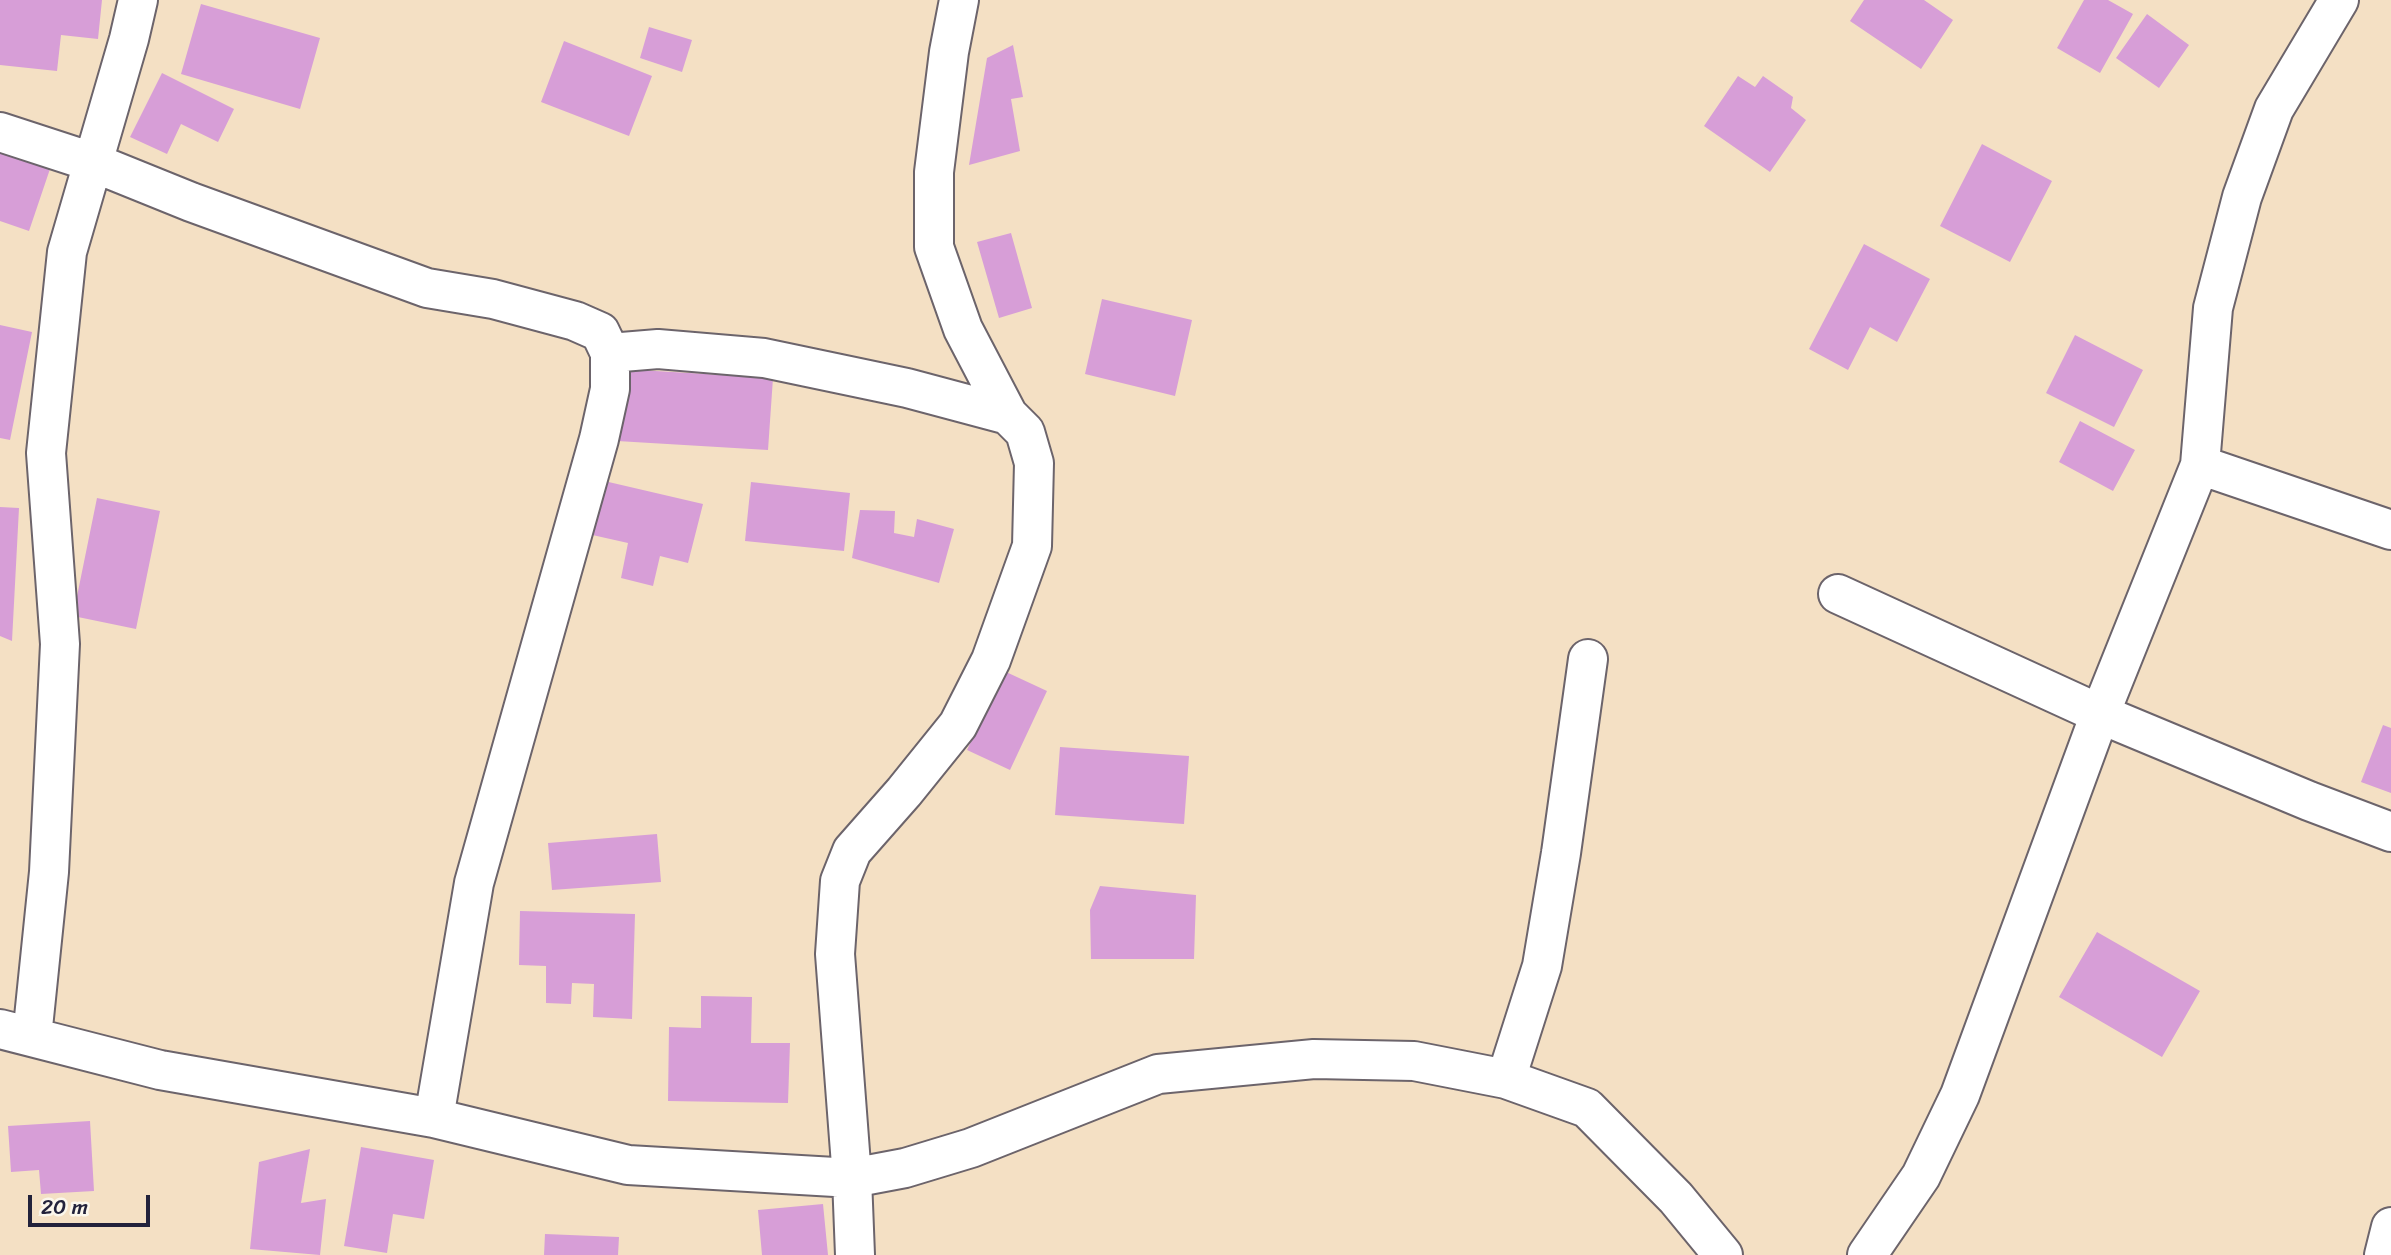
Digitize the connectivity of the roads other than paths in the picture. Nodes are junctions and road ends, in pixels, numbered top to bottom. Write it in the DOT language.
graph roads {
  1 [pos="138,0"];
  2 [pos="960,0"];
  3 [pos="2339,0"];
  4 [pos="0,132"];
  5 [pos="92,162"];
  6 [pos="610,353"];
  7 [pos="1008,415"];
  8 [pos="2200,465"];
  9 [pos="2391,530"];
  10 [pos="1838,594"];
  11 [pos="1588,659"];
  12 [pos="2101,714"];
  13 [pos="2391,832"];
  14 [pos="16,1033"];
  15 [pos="1506,1079"];
  16 [pos="434,1118"];
  17 [pos="852,1178"];
  18 [pos="2391,1227"];
  19 [pos="855,1255"];
  20 [pos="1723,1255"];
  21 [pos="1867,1255"];
  22 [pos="2384,1255"];
  1 -- 5 [label="street"];
  2 -- 7 [label="street"];
  3 -- 8 [label="street"];
  4 -- 5 [label="street"];
  5 -- 6 [label="street"];
  5 -- 14 [label="street"];
  6 -- 7 [label="street"];
  6 -- 16 [label="street"];
  7 -- 17 [label="street"];
  8 -- 9 [label="street"];
  8 -- 12 [label="street"];
  10 -- 12 [label="street"];
  11 -- 15 [label="street"];
  12 -- 13 [label="street"];
  12 -- 21 [label="street"];
  14 -- 16 [label="street"];
  15 -- 17 [label="street"];
  15 -- 20 [label="street"];
  16 -- 17 [label="street"];
  17 -- 19 [label="street"];
  18 -- 22 [label="street"];
}
